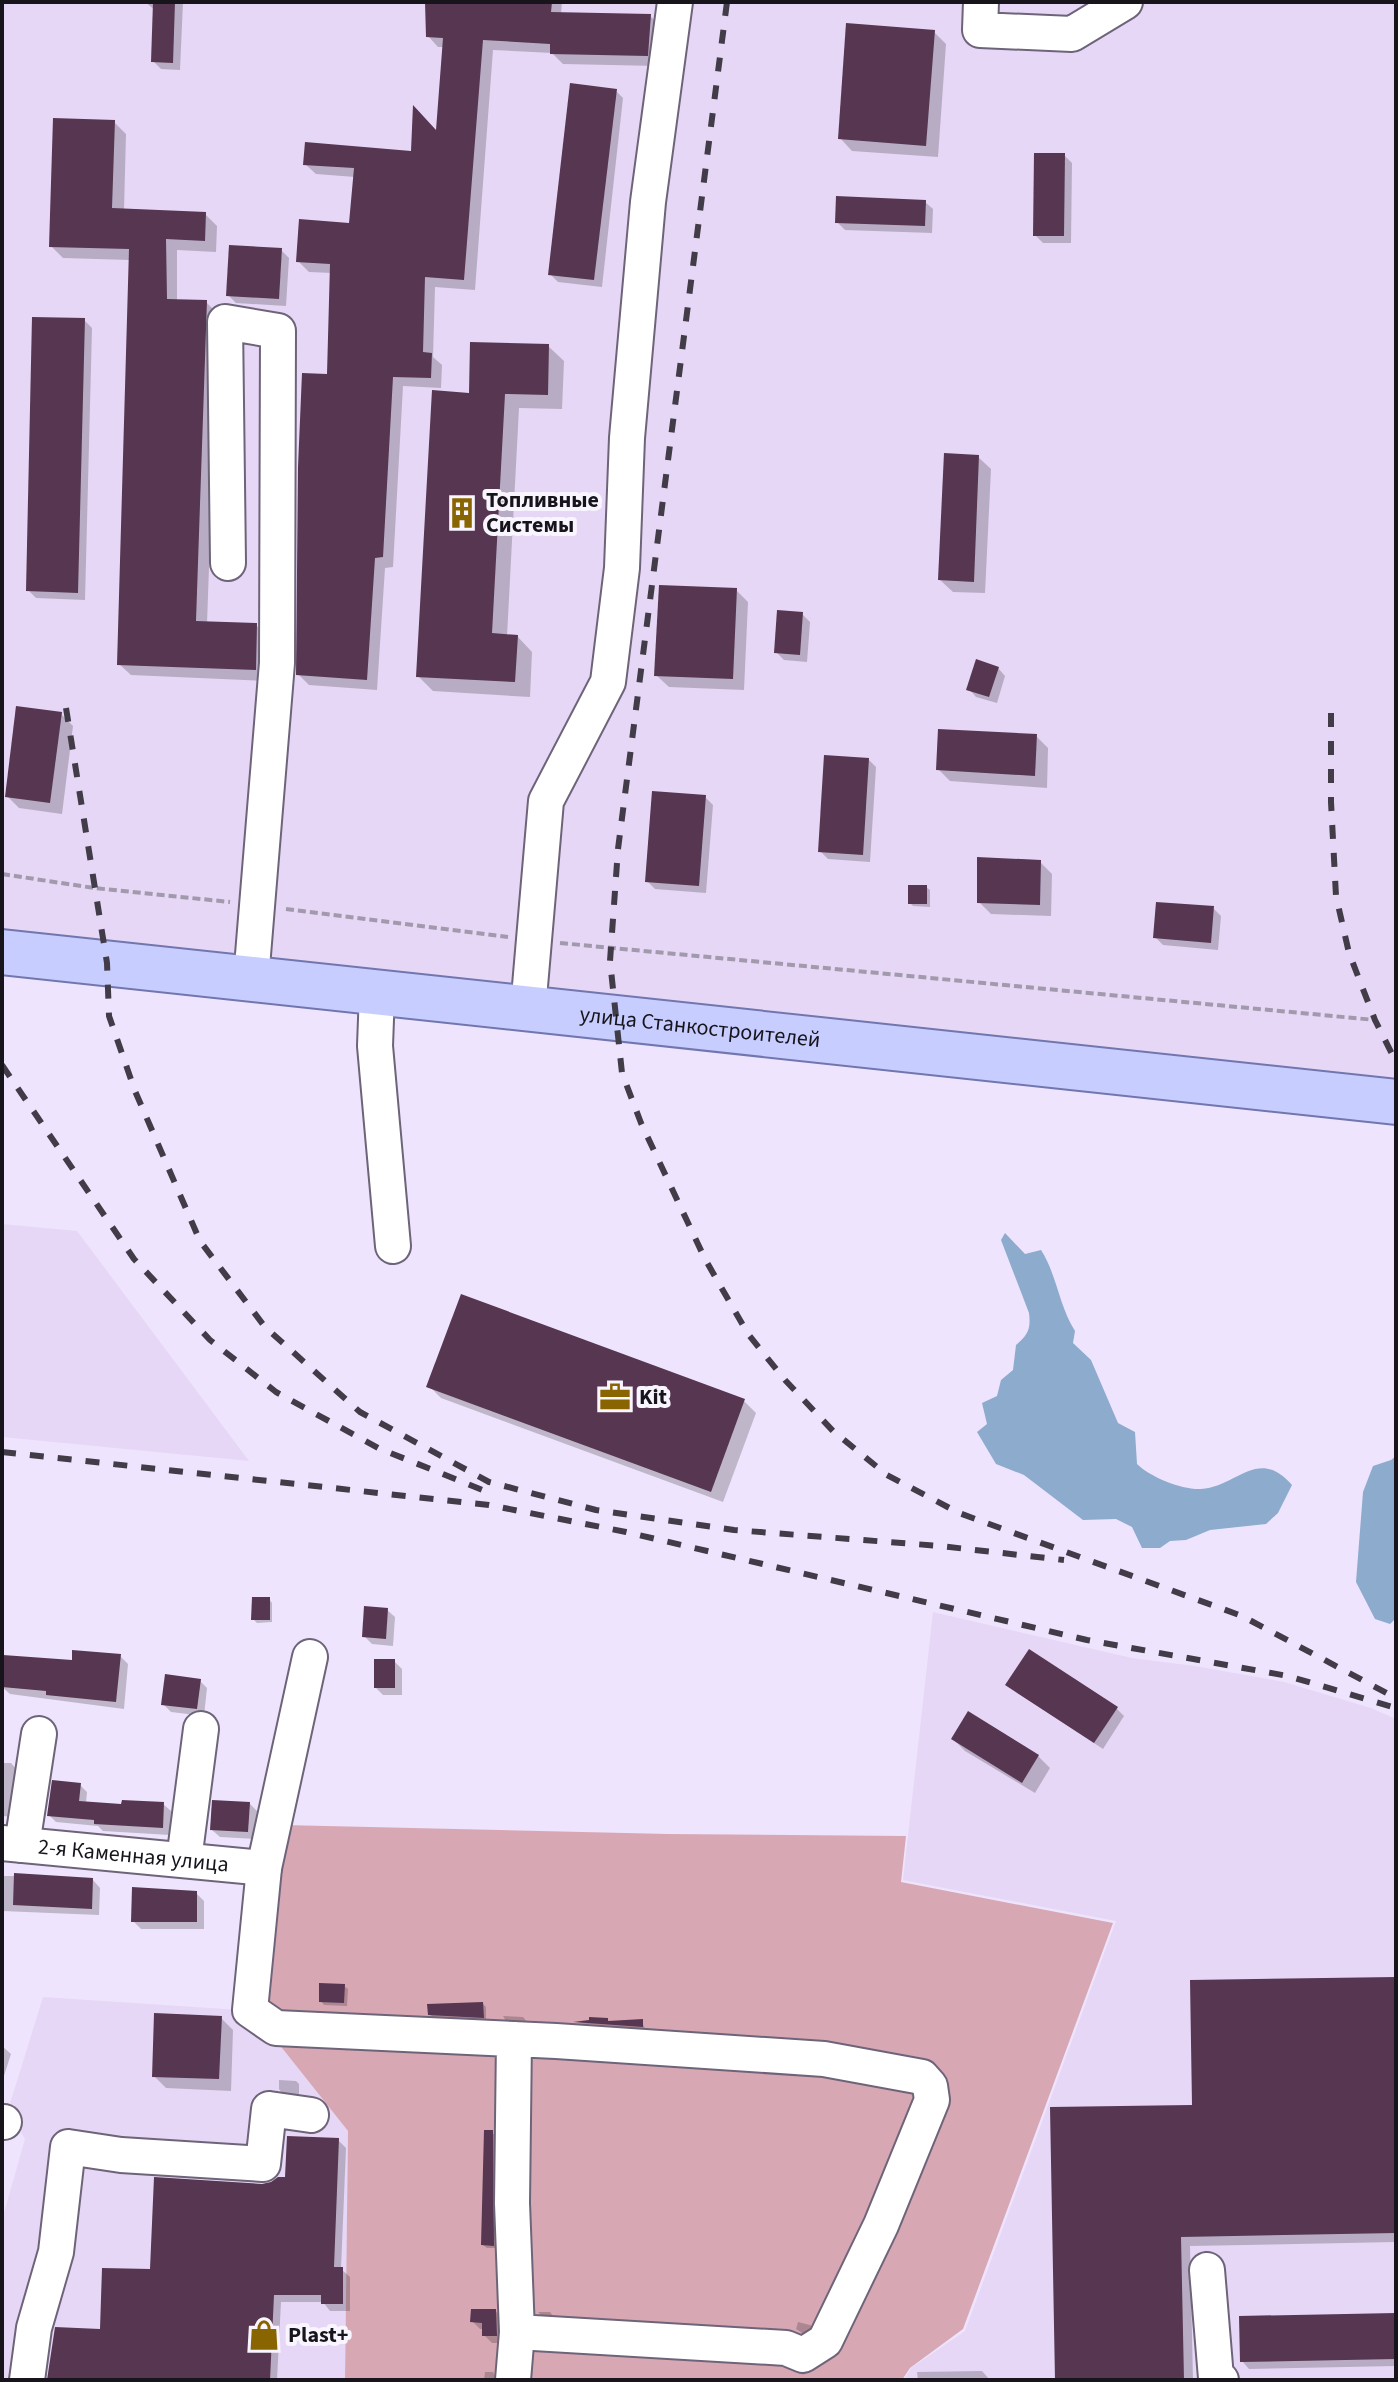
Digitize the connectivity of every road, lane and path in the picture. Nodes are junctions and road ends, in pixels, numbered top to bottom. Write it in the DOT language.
graph roads {
  1 [pos="675,2"];
  2 [pos="981,2"];
  3 [pos="1125,2"];
  4 [pos="228,563"];
  5 [pos="2,874"];
  6 [pos="257,905"];
  7 [pos="534,941"];
  8 [pos="2,952"];
  9 [pos="251,979"];
  10 [pos="377,992"];
  11 [pos="528,1009"];
  12 [pos="1375,1020"];
  13 [pos="1396,1102"];
  14 [pos="393,1246"];
  15 [pos="310,1657"];
  16 [pos="201,1729"];
  17 [pos="39,1734"];
  18 [pos="12,1844"];
  19 [pos="184,1860"];
  20 [pos="264,1868"];
  21 [pos="514,2039"];
  22 [pos="311,2115"];
  23 [pos="1207,2270"];
  24 [pos="517,2332"];
  25 [pos="797,2368"];
  26 [pos="27,2380"];
  27 [pos="513,2380"];
  28 [pos="1221,2380"];
  1 -- 7 [label="street"];
  2 -- 3 [label="street"];
  4 -- 6 [label="street"];
  5 -- 6 [label="path"];
  6 -- 7 [label="path"];
  6 -- 9 [label="street"];
  7 -- 11 [label="street"];
  7 -- 12 [label="path"];
  8 -- 9 [label="main road, улица Станкостроителей"];
  9 -- 10 [label="main road, улица Станкостроителей"];
  10 -- 11 [label="main road, улица Станкостроителей"];
  10 -- 14 [label="street"];
  11 -- 13 [label="main road, улица Станкостроителей"];
  15 -- 20 [label="street"];
  16 -- 19 [label="street"];
  17 -- 18 [label="street"];
  18 -- 19 [label="street, 2-я Каменная улица"];
  19 -- 20 [label="street, 2-я Каменная улица"];
  20 -- 21 [label="street"];
  21 -- 24 [label="street"];
  21 -- 25 [label="street"];
  22 -- 26 [label="street"];
  23 -- 28 [label="street"];
  24 -- 25 [label="street"];
  24 -- 27 [label="street"];
}
